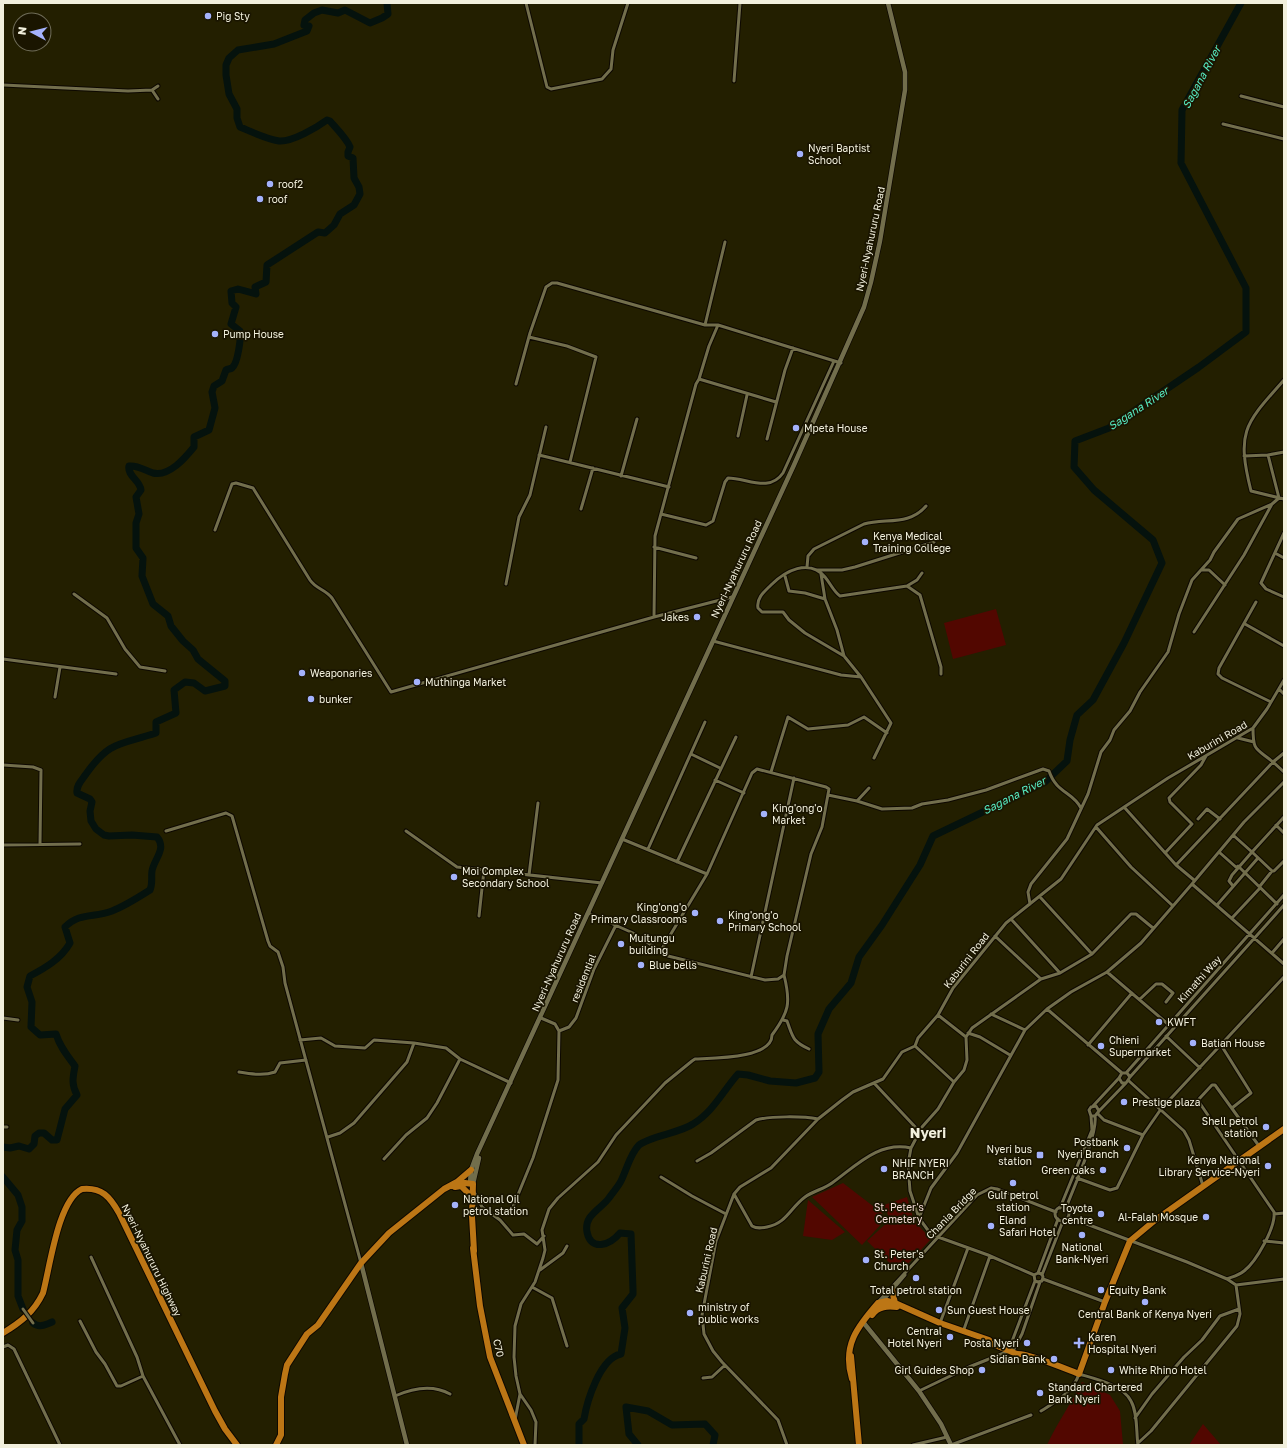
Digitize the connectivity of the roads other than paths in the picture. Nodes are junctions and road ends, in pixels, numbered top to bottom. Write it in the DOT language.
graph roads {
  1 [pos="526,3"];
  2 [pos="628,3"];
  3 [pos="740,3"];
  4 [pos="889,3"];
  5 [pos="734,81"];
  6 [pos="3,85"];
  7 [pos="158,86"];
  8 [pos="152,90"];
  9 [pos="1241,96"];
  10 [pos="158,99"];
  11 [pos="1284,107"];
  12 [pos="1223,124"];
  13 [pos="1284,139"];
  14 [pos="726,242"];
  15 [pos="705,325"];
  16 [pos="718,325"];
  17 [pos="529,337"];
  18 [pos="793,348"];
  19 [pos="834,361"];
  20 [pos="841,363"];
  21 [pos="700,379"];
  22 [pos="1284,380"];
  23 [pos="516,384"];
  24 [pos="747,395"];
  25 [pos="776,402"];
  26 [pos="637,418"];
  27 [pos="546,427"];
  28 [pos="738,436"];
  29 [pos="767,439"];
  30 [pos="1284,452"];
  31 [pos="539,455"];
  32 [pos="1268,455"];
  33 [pos="1244,456"];
  34 [pos="570,462"];
  35 [pos="593,468"];
  36 [pos="621,476"];
  37 [pos="669,487"];
  38 [pos="1279,498"];
  39 [pos="1284,499"];
  40 [pos="1272,504"];
  41 [pos="926,506"];
  42 [pos="581,509"];
  43 [pos="661,514"];
  44 [pos="215,530"];
  45 [pos="1284,533"];
  46 [pos="934,542"];
  47 [pos="654,547"];
  48 [pos="1275,552"];
  49 [pos="696,558"];
  50 [pos="1284,558"];
  51 [pos="807,567"];
  52 [pos="1202,570"];
  53 [pos="818,571"];
  54 [pos="922,573"];
  55 [pos="785,576"];
  56 [pos="506,584"];
  57 [pos="1225,584"];
  58 [pos="907,586"];
  59 [pos="74,594"];
  60 [pos="732,597"];
  61 [pos="1284,597"];
  62 [pos="825,599"];
  63 [pos="1256,602"];
  64 [pos="654,617"];
  65 [pos="1245,624"];
  66 [pos="1194,632"];
  67 [pos="713,641"];
  68 [pos="1284,646"];
  69 [pos="844,656"];
  70 [pos="3,659"];
  71 [pos="60,667"];
  72 [pos="165,671"];
  73 [pos="116,674"];
  74 [pos="940,674"];
  75 [pos="861,678"];
  76 [pos="1284,680"];
  77 [pos="1279,689"];
  78 [pos="1284,694"];
  79 [pos="55,697"];
  80 [pos="1271,702"];
  81 [pos="705,722"];
  82 [pos="1254,728"];
  83 [pos="887,733"];
  84 [pos="736,737"];
  85 [pos="1238,738"];
  86 [pos="1254,742"];
  87 [pos="1284,753"];
  88 [pos="691,754"];
  89 [pos="1206,755"];
  90 [pos="874,758"];
  91 [pos="1273,762"];
  92 [pos="3,765"];
  93 [pos="720,768"];
  94 [pos="771,772"];
  95 [pos="1284,772"];
  96 [pos="794,778"];
  97 [pos="715,780"];
  98 [pos="1284,782"];
  99 [pos="868,788"];
  100 [pos="744,793"];
  101 [pos="828,796"];
  102 [pos="857,801"];
  103 [pos="538,803"];
  104 [pos="1124,807"];
  105 [pos="1081,808"];
  106 [pos="1284,817"];
  107 [pos="1198,819"];
  108 [pos="1220,820"];
  109 [pos="1276,825"];
  110 [pos="1096,827"];
  111 [pos="166,831"];
  112 [pos="406,831"];
  113 [pos="1284,833"];
  114 [pos="1233,835"];
  115 [pos="622,839"];
  116 [pos="40,844"];
  117 [pos="80,844"];
  118 [pos="3,845"];
  119 [pos="648,849"];
  120 [pos="1219,852"];
  121 [pos="1252,852"];
  122 [pos="1165,854"];
  123 [pos="1258,858"];
  124 [pos="1284,861"];
  125 [pos="677,862"];
  126 [pos="1176,866"];
  127 [pos="1238,867"];
  128 [pos="484,870"];
  129 [pos="1272,871"];
  130 [pos="1244,873"];
  131 [pos="707,874"];
  132 [pos="529,875"];
  133 [pos="1194,880"];
  134 [pos="602,883"];
  135 [pos="1192,884"];
  136 [pos="1233,886"];
  137 [pos="1260,887"];
  138 [pos="1284,895"];
  139 [pos="1040,897"];
  140 [pos="1030,904"];
  141 [pos="1277,904"];
  142 [pos="1217,905"];
  143 [pos="1284,905"];
  144 [pos="1173,906"];
  145 [pos="588,912"];
  146 [pos="479,916"];
  147 [pos="1232,918"];
  148 [pos="1011,919"];
  149 [pos="616,925"];
  150 [pos="1153,928"];
  151 [pos="1251,934"];
  152 [pos="995,936"];
  153 [pos="1255,938"];
  154 [pos="1284,939"];
  155 [pos="660,952"];
  156 [pos="1272,953"];
  157 [pos="1092,954"];
  158 [pos="1284,964"];
  159 [pos="1106,972"];
  160 [pos="1060,973"];
  161 [pos="784,975"];
  162 [pos="1284,976"];
  163 [pos="751,977"];
  164 [pos="1041,979"];
  165 [pos="1132,993"];
  166 [pos="1140,999"];
  167 [pos="1166,1002"];
  168 [pos="1047,1009"];
  169 [pos="991,1014"];
  170 [pos="938,1015"];
  171 [pos="3,1018"];
  172 [pos="541,1018"];
  173 [pos="18,1020"];
  174 [pos="783,1020"];
  175 [pos="1169,1025"];
  176 [pos="1025,1030"];
  177 [pos="559,1031"];
  178 [pos="967,1035"];
  179 [pos="1166,1036"];
  180 [pos="300,1040"];
  181 [pos="414,1043"];
  182 [pos="1088,1045"];
  183 [pos="1221,1045"];
  184 [pos="914,1046"];
  185 [pos="809,1049"];
  186 [pos="1010,1055"];
  187 [pos="460,1059"];
  188 [pos="306,1060"];
  189 [pos="1200,1068"];
  190 [pos="239,1072"];
  191 [pos="1126,1073"];
  192 [pos="1122,1074"];
  193 [pos="1119,1078"];
  194 [pos="1128,1081"];
  195 [pos="954,1082"];
  196 [pos="511,1083"];
  197 [pos="874,1083"];
  198 [pos="1093,1106"];
  199 [pos="1232,1108"];
  200 [pos="1161,1109"];
  201 [pos="1096,1114"];
  202 [pos="818,1119"];
  203 [pos="494,1121"];
  204 [pos="3,1126"];
  205 [pos="7,1127"];
  206 [pos="1284,1129"];
  207 [pos="920,1131"];
  208 [pos="1143,1135"];
  209 [pos="328,1137"];
  210 [pos="1259,1146"];
  211 [pos="910,1148"];
  212 [pos="384,1159"];
  213 [pos="696,1161"];
  214 [pos="1240,1161"];
  215 [pos="471,1170"];
  216 [pos="661,1177"];
  217 [pos="1077,1178"];
  218 [pos="458,1184"];
  219 [pos="1203,1186"];
  220 [pos="471,1188"];
  221 [pos="734,1194"];
  222 [pos="513,1207"];
  223 [pos="1060,1208"];
  224 [pos="1066,1208"];
  225 [pos="1056,1212"];
  226 [pos="1284,1213"];
  227 [pos="726,1214"];
  228 [pos="1274,1214"];
  229 [pos="1068,1217"];
  230 [pos="919,1218"];
  231 [pos="1058,1219"];
  232 [pos="1063,1221"];
  233 [pos="544,1236"];
  234 [pos="938,1237"];
  235 [pos="1130,1241"];
  236 [pos="1264,1241"];
  237 [pos="1284,1243"];
  238 [pos="567,1246"];
  239 [pos="968,1248"];
  240 [pos="990,1256"];
  241 [pos="91,1257"];
  242 [pos="361,1264"];
  243 [pos="910,1268"];
  244 [pos="539,1272"];
  245 [pos="1038,1273"];
  246 [pos="1034,1275"];
  247 [pos="1042,1275"];
  248 [pos="1227,1279"];
  249 [pos="1284,1279"];
  250 [pos="1035,1281"];
  251 [pos="1041,1281"];
  252 [pos="1236,1286"];
  253 [pos="532,1287"];
  254 [pos="892,1290"];
  255 [pos="880,1302"];
  256 [pos="1105,1302"];
  257 [pos="895,1303"];
  258 [pos="23,1309"];
  259 [pos="1239,1309"];
  260 [pos="909,1310"];
  261 [pos="874,1311"];
  262 [pos="80,1321"];
  263 [pos="33,1323"];
  264 [pos="940,1324"];
  265 [pos="863,1325"];
  266 [pos="963,1332"];
  267 [pos="3,1333"];
  268 [pos="567,1346"];
  269 [pos="3,1347"];
  270 [pos="1008,1350"];
  271 [pos="725,1365"];
  272 [pos="1079,1374"];
  273 [pos="143,1376"];
  274 [pos="703,1378"];
  275 [pos="919,1391"];
  276 [pos="450,1394"];
  277 [pos="520,1394"];
  278 [pos="395,1396"];
  279 [pos="1041,1411"];
  280 [pos="1032,1415"];
  281 [pos="1135,1418"];
  282 [pos="515,1422"];
  283 [pos="948,1437"];
  284 [pos="1138,1444"];
  285 [pos="60,1445"];
  286 [pos="180,1445"];
  287 [pos="237,1445"];
  288 [pos="276,1445"];
  289 [pos="407,1445"];
  290 [pos="524,1445"];
  291 [pos="535,1445"];
  292 [pos="787,1445"];
  293 [pos="859,1445"];
  294 [pos="913,1445"];
  295 [pos="951,1445"];
  1 -- 2 [label="street"];
  3 -- 5 [label="street"];
  4 -- 20 [label="main road, Nyeri-Nyahururu Road"];
  6 -- 8 [label="street"];
  7 -- 8 [label="street"];
  8 -- 10 [label="street"];
  9 -- 11 [label="street"];
  12 -- 13 [label="street"];
  14 -- 15 [label="street"];
  15 -- 16 [label="street"];
  15 -- 17 [label="street"];
  16 -- 18 [label="street"];
  16 -- 21 [label="street"];
  17 -- 23 [label="street"];
  17 -- 34 [label="street"];
  18 -- 19 [label="street"];
  18 -- 25 [label="street"];
  19 -- 20 [label="street"];
  19 -- 43 [label="street"];
  20 -- 60 [label="main road, Nyeri-Nyahururu Road"];
  21 -- 24 [label="street"];
  21 -- 37 [label="street"];
  22 -- 33 [label="street"];
  24 -- 25 [label="street"];
  24 -- 28 [label="street"];
  25 -- 29 [label="street"];
  26 -- 36 [label="street"];
  27 -- 31 [label="street"];
  30 -- 32 [label="street"];
  31 -- 34 [label="street"];
  31 -- 56 [label="street"];
  32 -- 33 [label="street"];
  32 -- 38 [label="street"];
  33 -- 38 [label="street"];
  34 -- 35 [label="street"];
  35 -- 36 [label="street"];
  35 -- 42 [label="street"];
  36 -- 37 [label="street"];
  37 -- 43 [label="street"];
  38 -- 39 [label="street"];
  38 -- 40 [label="street"];
  40 -- 52 [label="street"];
  40 -- 57 [label="street"];
  41 -- 51 [label="street"];
  43 -- 47 [label="street"];
  44 -- 64 [label="street"];
  45 -- 48 [label="street"];
  46 -- 53 [label="street"];
  47 -- 49 [label="street"];
  47 -- 64 [label="street"];
  48 -- 50 [label="street"];
  48 -- 61 [label="street"];
  51 -- 53 [label="street"];
  51 -- 55 [label="street"];
  52 -- 57 [label="street"];
  52 -- 105 [label="street"];
  53 -- 58 [label="street"];
  53 -- 62 [label="street"];
  54 -- 58 [label="street"];
  55 -- 62 [label="street"];
  55 -- 69 [label="street"];
  57 -- 66 [label="street"];
  58 -- 74 [label="street"];
  59 -- 72 [label="street"];
  60 -- 64 [label="street"];
  60 -- 67 [label="main road, Nyeri-Nyahururu Road"];
  62 -- 69 [label="street"];
  63 -- 65 [label="street"];
  65 -- 68 [label="street"];
  65 -- 80 [label="street"];
  67 -- 75 [label="street"];
  67 -- 115 [label="main road, Nyeri-Nyahururu Road"];
  69 -- 75 [label="street"];
  70 -- 71 [label="street"];
  71 -- 73 [label="street"];
  71 -- 79 [label="street"];
  75 -- 83 [label="street"];
  76 -- 77 [label="street, Kaburini Road"];
  77 -- 78 [label="street"];
  77 -- 80 [label="street, Kaburini Road"];
  80 -- 82 [label="street, Kaburini Road"];
  81 -- 88 [label="street"];
  82 -- 85 [label="street, Kaburini Road"];
  82 -- 86 [label="street"];
  83 -- 90 [label="street"];
  83 -- 94 [label="street"];
  84 -- 93 [label="street"];
  85 -- 86 [label="street"];
  85 -- 89 [label="street, Kaburini Road"];
  86 -- 91 [label="street"];
  87 -- 91 [label="street"];
  88 -- 93 [label="street"];
  88 -- 119 [label="street"];
  89 -- 104 [label="street, Kaburini Road"];
  89 -- 122 [label="street"];
  91 -- 95 [label="street"];
  91 -- 108 [label="street"];
  92 -- 116 [label="street"];
  93 -- 97 [label="street"];
  94 -- 96 [label="street"];
  94 -- 100 [label="street"];
  96 -- 101 [label="street"];
  96 -- 163 [label="street"];
  97 -- 100 [label="street"];
  97 -- 125 [label="street"];
  98 -- 114 [label="street"];
  99 -- 102 [label="street"];
  100 -- 131 [label="street"];
  101 -- 102 [label="street"];
  101 -- 161 [label="street"];
  102 -- 105 [label="street"];
  103 -- 132 [label="street"];
  104 -- 110 [label="street, Kaburini Road"];
  104 -- 122 [label="street"];
  105 -- 140 [label="street"];
  106 -- 109 [label="street"];
  107 -- 108 [label="street"];
  108 -- 126 [label="street"];
  109 -- 113 [label="street"];
  109 -- 121 [label="street"];
  110 -- 139 [label="street, Kaburini Road"];
  110 -- 144 [label="street"];
  111 -- 180 [label="street"];
  112 -- 128 [label="street"];
  114 -- 120 [label="street"];
  114 -- 121 [label="street"];
  115 -- 119 [label="street"];
  115 -- 134 [label="main road, Nyeri-Nyahururu Road"];
  116 -- 117 [label="street"];
  116 -- 118 [label="street"];
  119 -- 125 [label="street"];
  120 -- 127 [label="street"];
  120 -- 133 [label="street"];
  121 -- 123 [label="street"];
  121 -- 127 [label="street"];
  122 -- 126 [label="street"];
  123 -- 129 [label="street"];
  123 -- 130 [label="street"];
  124 -- 129 [label="street"];
  125 -- 131 [label="street"];
  126 -- 133 [label="street"];
  127 -- 130 [label="street"];
  127 -- 136 [label="street"];
  128 -- 132 [label="street"];
  128 -- 146 [label="street"];
  129 -- 137 [label="street"];
  130 -- 136 [label="street"];
  130 -- 137 [label="street"];
  131 -- 155 [label="street"];
  132 -- 134 [label="street"];
  133 -- 135 [label="street"];
  134 -- 145 [label="main road, Nyeri-Nyahururu Road"];
  135 -- 142 [label="street"];
  135 -- 144 [label="street"];
  136 -- 142 [label="street"];
  137 -- 141 [label="street"];
  137 -- 147 [label="street"];
  138 -- 141 [label="street, Kimathi Way"];
  139 -- 140 [label="street, Kaburini Road"];
  139 -- 157 [label="street"];
  140 -- 148 [label="street, Kaburini Road"];
  141 -- 151 [label="street, Kimathi Way"];
  142 -- 147 [label="street"];
  143 -- 153 [label="street, Kimathi Way"];
  144 -- 150 [label="street"];
  145 -- 149 [label="street"];
  145 -- 172 [label="main road, Nyeri-Nyahururu Road"];
  147 -- 151 [label="street"];
  148 -- 152 [label="street, Kaburini Road"];
  148 -- 160 [label="street"];
  149 -- 155 [label="street"];
  149 -- 177 [label="street, residential"];
  150 -- 157 [label="street"];
  150 -- 159 [label="street"];
  151 -- 153 [label="street"];
  151 -- 175 [label="street, Kimathi Way"];
  152 -- 164 [label="street"];
  152 -- 170 [label="street, Kaburini Road"];
  153 -- 156 [label="street"];
  153 -- 179 [label="street, Kimathi Way"];
  154 -- 156 [label="street"];
  155 -- 163 [label="street"];
  156 -- 158 [label="street"];
  157 -- 160 [label="street"];
  159 -- 165 [label="street"];
  159 -- 168 [label="street"];
  160 -- 164 [label="street"];
  161 -- 163 [label="street"];
  161 -- 174 [label="street"];
  162 -- 183 [label="street"];
  164 -- 169 [label="street"];
  165 -- 166 [label="street"];
  165 -- 182 [label="street"];
  166 -- 167 [label="street"];
  166 -- 175 [label="street"];
  168 -- 176 [label="street"];
  168 -- 182 [label="street"];
  169 -- 176 [label="street"];
  169 -- 178 [label="street"];
  170 -- 178 [label="street"];
  170 -- 184 [label="street, Kaburini Road"];
  171 -- 173 [label="street"];
  172 -- 177 [label="street"];
  172 -- 196 [label="main road, Nyeri-Nyahururu Road"];
  174 -- 185 [label="street"];
  174 -- 233 [label="street"];
  175 -- 191 [label="street, Kimathi Way"];
  176 -- 186 [label="street"];
  177 -- 222 [label="street"];
  178 -- 186 [label="street"];
  178 -- 195 [label="street"];
  179 -- 189 [label="street"];
  179 -- 194 [label="street, Kimathi Way"];
  180 -- 181 [label="street"];
  180 -- 188 [label="street"];
  181 -- 187 [label="street"];
  181 -- 209 [label="street"];
  182 -- 192 [label="street"];
  183 -- 189 [label="street"];
  183 -- 199 [label="street"];
  184 -- 195 [label="street"];
  184 -- 197 [label="street, Kaburini Road"];
  186 -- 230 [label="street"];
  187 -- 196 [label="street"];
  187 -- 212 [label="street"];
  188 -- 190 [label="street"];
  188 -- 209 [label="street"];
  189 -- 200 [label="street"];
  191 -- 192 [label="street"];
  191 -- 194 [label="street"];
  192 -- 193 [label="street"];
  193 -- 194 [label="street"];
  193 -- 198 [label="street"];
  194 -- 200 [label="street"];
  194 -- 201 [label="street, Kimathi Way"];
  195 -- 207 [label="street"];
  196 -- 203 [label="main road, Nyeri-Nyahururu Road"];
  197 -- 202 [label="street, Kaburini Road"];
  197 -- 207 [label="street"];
  198 -- 201 [label="street"];
  198 -- 201 [label="street"];
  199 -- 210 [label="street"];
  199 -- 214 [label="street"];
  200 -- 208 [label="street"];
  200 -- 219 [label="street"];
  201 -- 208 [label="street"];
  201 -- 217 [label="street"];
  201 -- 223 [label="street"];
  202 -- 213 [label="street"];
  202 -- 221 [label="street, Kaburini Road"];
  203 -- 215 [label="main road, Nyeri-Nyahururu Road"];
  203 -- 220 [label="main road, Nyeri-Nyahururu Road"];
  204 -- 205 [label="street"];
  206 -- 210 [label="highway"];
  207 -- 211 [label="street"];
  208 -- 217 [label="street"];
  209 -- 242 [label="street"];
  210 -- 214 [label="highway"];
  211 -- 221 [label="street"];
  211 -- 230 [label="street"];
  214 -- 219 [label="highway"];
  214 -- 228 [label="street"];
  215 -- 218 [label="highway"];
  215 -- 220 [label="main road, Nyeri-Nyahururu Road"];
  216 -- 227 [label="street"];
  217 -- 224 [label="street"];
  218 -- 220 [label="highway"];
  218 -- 220 [label="highway"];
  218 -- 242 [label="highway"];
  219 -- 235 [label="highway"];
  220 -- 233 [label="street"];
  220 -- 282 [label="highway, C70"];
  221 -- 227 [label="street, Kaburini Road"];
  223 -- 224 [label="street"];
  223 -- 225 [label="street"];
  224 -- 229 [label="street"];
  225 -- 231 [label="street"];
  225 -- 234 [label="street, Chania Bridge"];
  226 -- 228 [label="street"];
  227 -- 271 [label="street, Kaburini Road"];
  228 -- 236 [label="street"];
  229 -- 232 [label="street"];
  229 -- 235 [label="street"];
  230 -- 234 [label="street"];
  231 -- 232 [label="street"];
  231 -- 245 [label="street"];
  232 -- 247 [label="street"];
  233 -- 244 [label="street"];
  234 -- 239 [label="street"];
  234 -- 243 [label="street, Chania Bridge"];
  235 -- 248 [label="street"];
  235 -- 256 [label="highway"];
  236 -- 237 [label="street"];
  236 -- 248 [label="street"];
  238 -- 244 [label="street"];
  239 -- 240 [label="street"];
  239 -- 264 [label="street"];
  240 -- 246 [label="street"];
  240 -- 266 [label="street"];
  241 -- 273 [label="street"];
  242 -- 278 [label="main road"];
  242 -- 288 [label="highway"];
  243 -- 254 [label="street, Chania Bridge"];
  243 -- 255 [label="street, Chania Bridge"];
  244 -- 253 [label="street"];
  245 -- 246 [label="street"];
  245 -- 247 [label="street"];
  246 -- 250 [label="street"];
  247 -- 251 [label="street"];
  248 -- 252 [label="street"];
  249 -- 252 [label="street"];
  250 -- 251 [label="street"];
  250 -- 270 [label="street"];
  251 -- 256 [label="street"];
  251 -- 270 [label="street"];
  252 -- 259 [label="street"];
  253 -- 268 [label="street"];
  253 -- 277 [label="street"];
  254 -- 255 [label="street, Chania Bridge"];
  254 -- 257 [label="highway"];
  255 -- 257 [label="highway"];
  255 -- 261 [label="street, Chania Bridge"];
  255 -- 265 [label="highway"];
  256 -- 272 [label="highway"];
  257 -- 260 [label="highway"];
  258 -- 263 [label="street, bridge"];
  259 -- 281 [label="street"];
  259 -- 284 [label="street"];
  260 -- 261 [label="highway"];
  260 -- 264 [label="highway"];
  261 -- 265 [label="highway"];
  262 -- 273 [label="street"];
  264 -- 266 [label="highway"];
  265 -- 275 [label="main road"];
  265 -- 293 [label="highway"];
  266 -- 270 [label="highway"];
  267 -- 287 [label="highway, Nyeri-Nyahururu Highway"];
  269 -- 285 [label="street"];
  270 -- 272 [label="highway"];
  270 -- 275 [label="street"];
  271 -- 274 [label="street"];
  271 -- 292 [label="street, Kaburini Road"];
  272 -- 279 [label="street"];
  272 -- 281 [label="street"];
  273 -- 286 [label="street"];
  275 -- 283 [label="main road"];
  276 -- 278 [label="street"];
  277 -- 282 [label="street"];
  277 -- 291 [label="street"];
  278 -- 289 [label="main road"];
  280 -- 295 [label="street"];
  281 -- 284 [label="street"];
  282 -- 290 [label="highway, C70"];
  283 -- 294 [label="street"];
  283 -- 295 [label="main road"];
}
